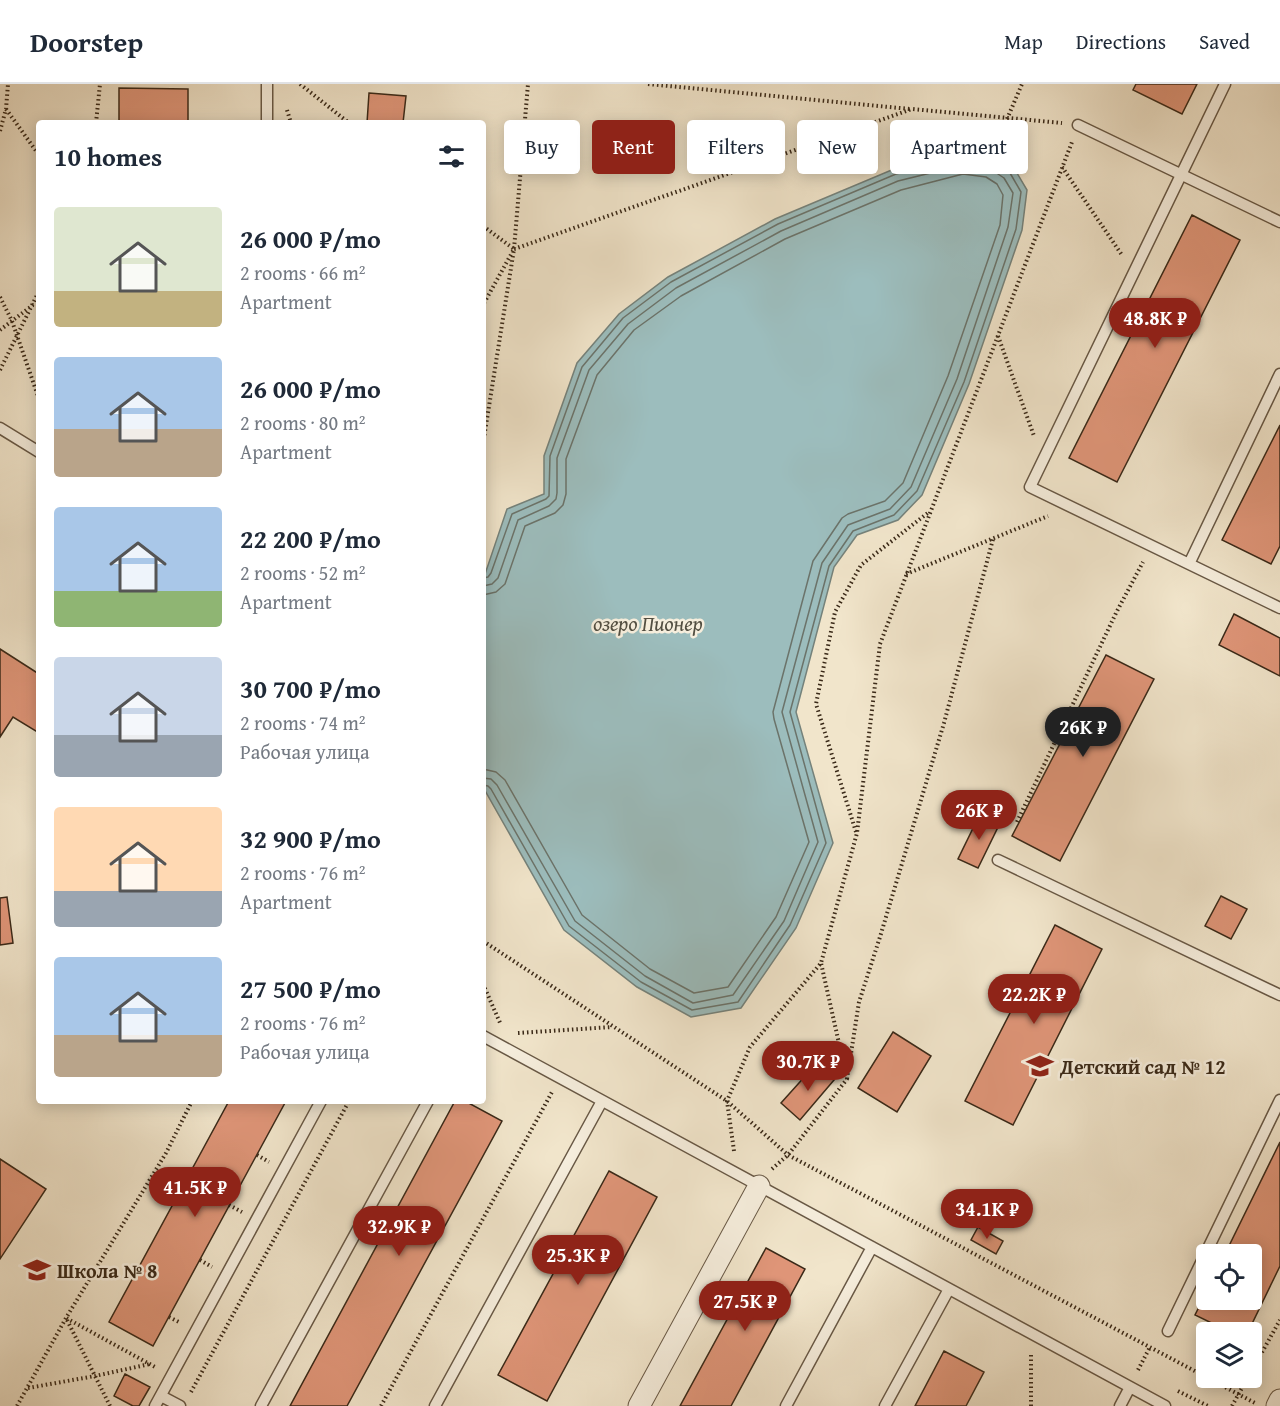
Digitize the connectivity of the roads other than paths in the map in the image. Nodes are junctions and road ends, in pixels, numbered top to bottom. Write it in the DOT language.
graph roads {
  1 [pos="267,84"];
  2 [pos="1226,84"];
  3 [pos="267,120"];
  4 [pos="1078,125"];
  5 [pos="1182,175"];
  6 [pos="1280,222"];
  7 [pos="1280,374"];
  8 [pos="0,428"];
  9 [pos="36,450"];
  10 [pos="1188,564"];
  11 [pos="1280,608"];
  12 [pos="998,860"];
  13 [pos="1280,995"];
  14 [pos="486,1038"];
  15 [pos="1280,1100"];
  16 [pos="602,1101"];
  17 [pos="319,1104"];
  18 [pos="426,1104"];
  19 [pos="759,1186"];
  20 [pos="872,1247"];
  21 [pos="949,1289"];
  22 [pos="1168,1331"];
  23 [pos="1130,1387"];
  24 [pos="160,1396"];
  25 [pos="1280,1400"];
  26 [pos="155,1406"];
  27 [pos="180,1406"];
  28 [pos="261,1406"];
  29 [pos="435,1406"];
  30 [pos="639,1406"];
  31 [pos="786,1406"];
  32 [pos="885,1406"];
  33 [pos="1120,1406"];
  34 [pos="1165,1406"];
  35 [pos="1276,1406"];
  1 -- 3 [label="lane"];
  2 -- 5 [label="lane"];
  4 -- 5 [label="lane"];
  5 -- 6 [label="lane"];
  5 -- 10 [label="lane"];
  7 -- 10 [label="lane"];
  8 -- 9 [label="lane"];
  10 -- 11 [label="lane"];
  12 -- 13 [label="lane"];
  14 -- 16 [label="lane"];
  15 -- 22 [label="lane"];
  16 -- 19 [label="lane"];
  16 -- 29 [label="lane"];
  17 -- 24 [label="lane"];
  18 -- 28 [label="lane"];
  19 -- 20 [label="lane"];
  19 -- 30 [label="street"];
  20 -- 21 [label="lane"];
  20 -- 31 [label="lane"];
  21 -- 23 [label="lane"];
  21 -- 32 [label="lane"];
  23 -- 33 [label="lane"];
  23 -- 34 [label="lane"];
  24 -- 26 [label="lane"];
  24 -- 27 [label="lane"];
  25 -- 35 [label="street"];
}
